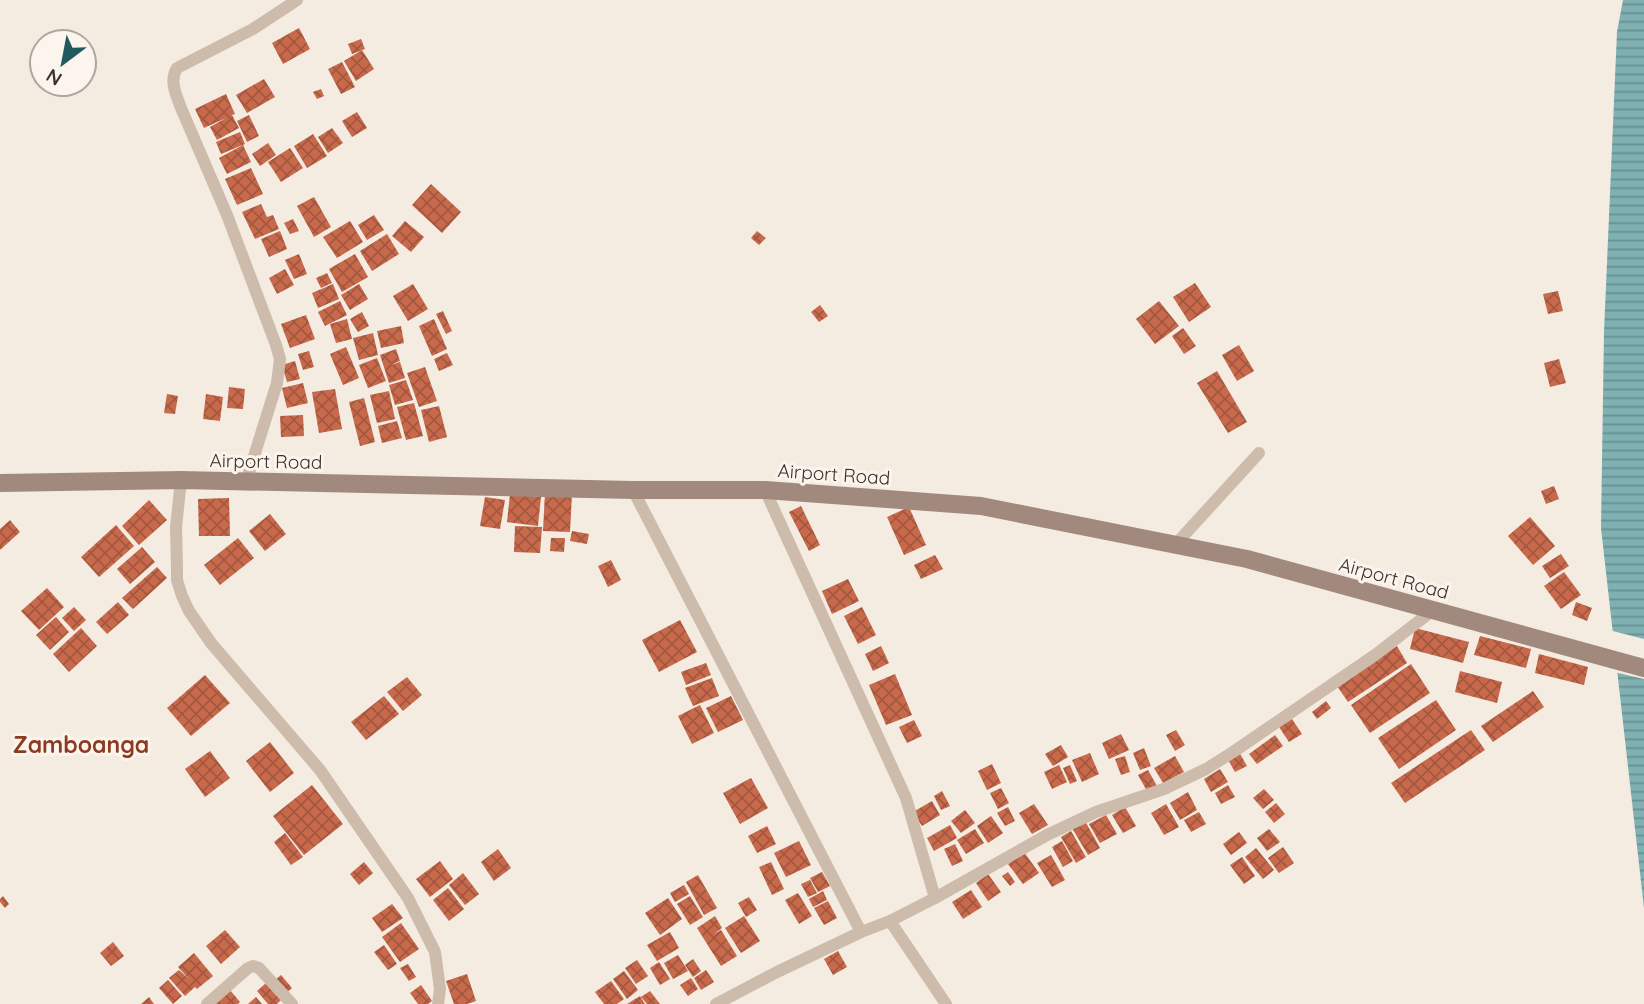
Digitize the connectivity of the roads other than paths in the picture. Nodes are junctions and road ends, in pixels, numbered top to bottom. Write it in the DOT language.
graph roads {
  1 [pos="298,0"];
  2 [pos="1259,453"];
  3 [pos="181,480"];
  4 [pos="246,482"];
  5 [pos="0,484"];
  6 [pos="633,490"];
  7 [pos="765,490"];
  8 [pos="1175,545"];
  9 [pos="1432,611"];
  10 [pos="1644,668"];
  11 [pos="935,898"];
  12 [pos="890,921"];
  13 [pos="861,932"];
  14 [pos="207,1004"];
  15 [pos="292,1004"];
  16 [pos="438,1004"];
  17 [pos="716,1004"];
  18 [pos="946,1004"];
  1 -- 4 [label="street"];
  2 -- 8 [label="street"];
  3 -- 4 [label="main road, Airport Road"];
  3 -- 5 [label="main road, Airport Road"];
  3 -- 16 [label="street"];
  4 -- 6 [label="main road, Airport Road"];
  6 -- 7 [label="main road, Airport Road"];
  6 -- 13 [label="street"];
  7 -- 8 [label="main road, Airport Road"];
  7 -- 11 [label="street"];
  8 -- 9 [label="main road, Airport Road"];
  9 -- 10 [label="main road, Airport Road"];
  9 -- 11 [label="street"];
  11 -- 12 [label="street"];
  12 -- 13 [label="street"];
  12 -- 18 [label="street"];
  13 -- 17 [label="street"];
  14 -- 15 [label="street"];
}
